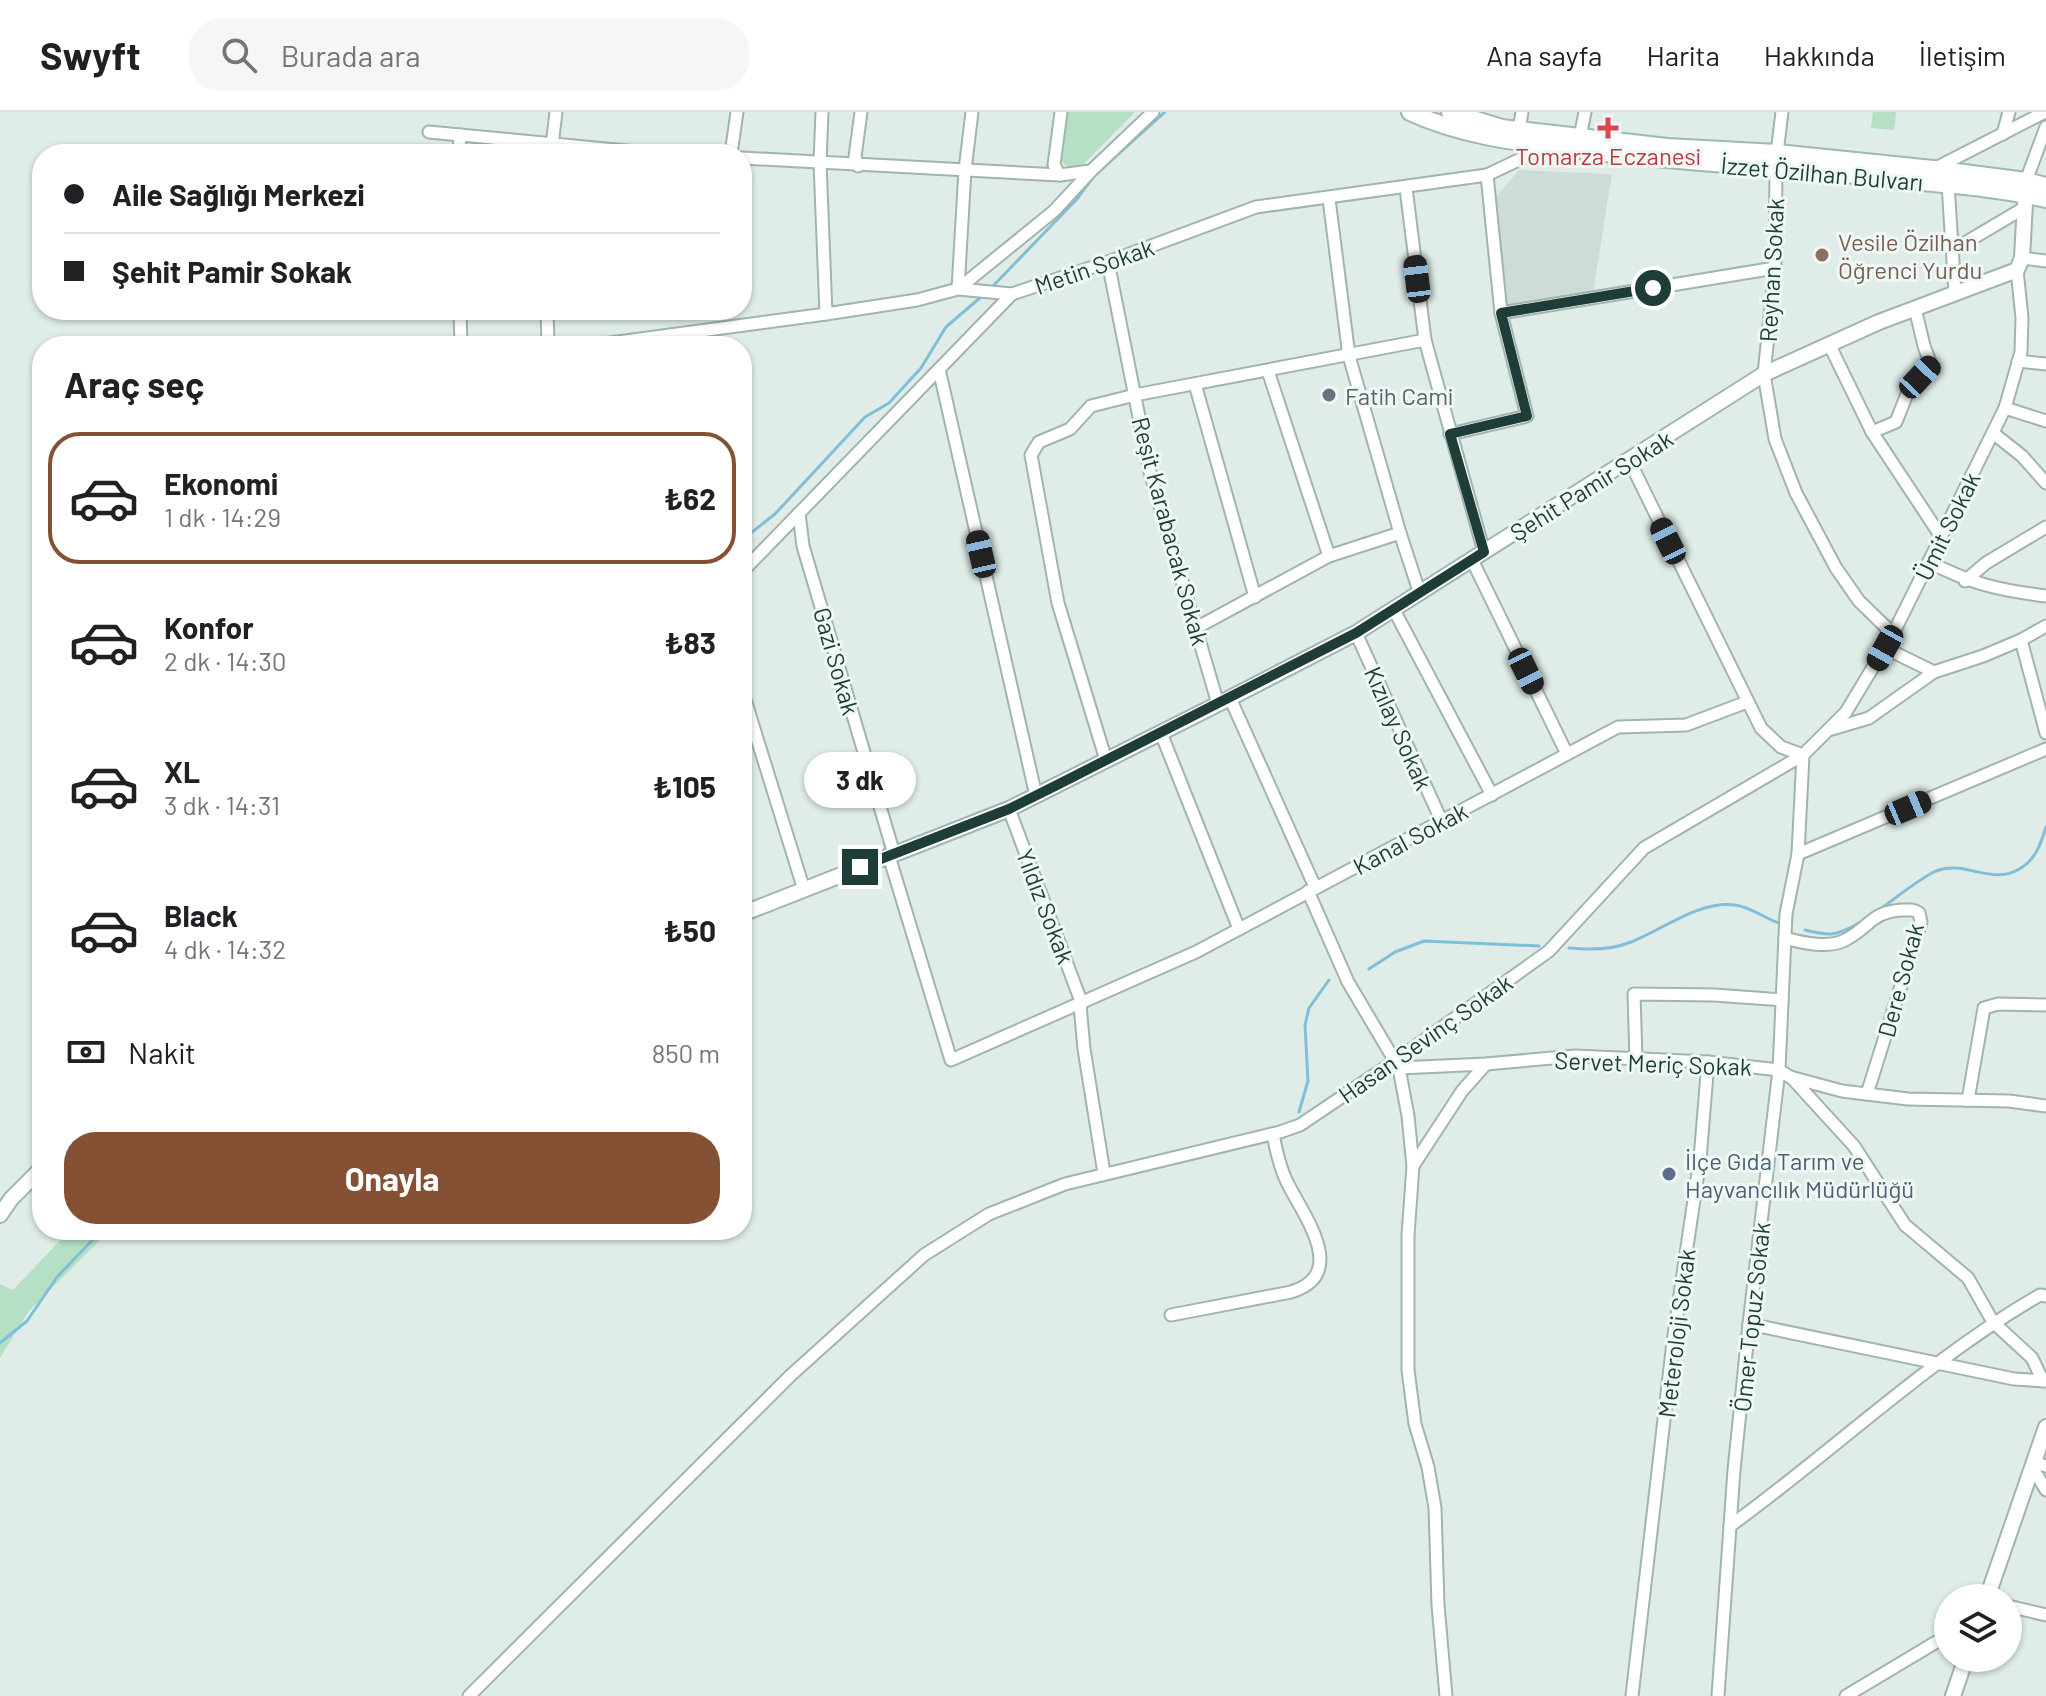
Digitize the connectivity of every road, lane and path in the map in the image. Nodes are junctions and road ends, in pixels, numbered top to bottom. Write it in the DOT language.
graph roads {
  1 [pos="556,112"];
  2 [pos="737,112"];
  3 [pos="822,112"];
  4 [pos="861,112"];
  5 [pos="972,112"];
  6 [pos="1061,112"];
  7 [pos="1153,112"];
  8 [pos="1410,112"];
  9 [pos="1450,112"];
  10 [pos="1522,112"];
  11 [pos="1585,112"];
  12 [pos="1782,112"];
  13 [pos="2009,112"];
  14 [pos="2045,112"];
  15 [pos="2046,127"];
  16 [pos="1519,130"];
  17 [pos="429,132"];
  18 [pos="2003,134"];
  19 [pos="460,135"];
  20 [pos="1580,137"];
  21 [pos="460,144"];
  22 [pos="518,144"];
  23 [pos="552,144"];
  24 [pos="732,144"];
  25 [pos="1549,146"];
  26 [pos="752,159"];
  27 [pos="1777,160"];
  28 [pos="820,162"];
  29 [pos="858,166"];
  30 [pos="1933,169"];
  31 [pos="965,170"];
  32 [pos="1091,171"];
  33 [pos="1060,175"];
  34 [pos="1487,175"];
  35 [pos="1948,184"];
  36 [pos="2046,186"];
  37 [pos="1406,188"];
  38 [pos="2025,194"];
  39 [pos="1329,199"];
  40 [pos="2046,199"];
  41 [pos="1953,250"];
  42 [pos="2046,261"];
  43 [pos="1108,262"];
  44 [pos="2020,264"];
  45 [pos="1775,268"];
  46 [pos="958,289"];
  47 [pos="1955,293"];
  48 [pos="1012,294"];
  49 [pos="1915,308"];
  50 [pos="1501,313"];
  51 [pos="826,314"];
  52 [pos="662,336"];
  53 [pos="1425,340"];
  54 [pos="1829,344"];
  55 [pos="1349,356"];
  56 [pos="2018,361"];
  57 [pos="2046,364"];
  58 [pos="939,369"];
  59 [pos="1268,371"];
  60 [pos="1764,374"];
  61 [pos="1195,384"];
  62 [pos="1135,395"];
  63 [pos="2005,408"];
  64 [pos="2046,421"];
  65 [pos="1872,432"];
  66 [pos="1993,433"];
  67 [pos="1450,434"];
  68 [pos="1629,460"];
  69 [pos="2046,483"];
  70 [pos="799,513"];
  71 [pos="2046,527"];
  72 [pos="1400,533"];
  73 [pos="1940,535"];
  74 [pos="1329,556"];
  75 [pos="1478,556"];
  76 [pos="752,562"];
  77 [pos="1929,562"];
  78 [pos="1965,581"];
  79 [pos="1420,594"];
  80 [pos="2046,596"];
  81 [pos="1255,597"];
  82 [pos="1394,610"];
  83 [pos="2046,626"];
  84 [pos="1196,628"];
  85 [pos="1356,633"];
  86 [pos="1893,634"];
  87 [pos="2021,640"];
  88 [pos="1885,648"];
  89 [pos="1934,672"];
  90 [pos="1224,701"];
  91 [pos="1747,702"];
  92 [pos="752,722"];
  93 [pos="1827,730"];
  94 [pos="1161,733"];
  95 [pos="2046,733"];
  96 [pos="2046,749"];
  97 [pos="1567,754"];
  98 [pos="1803,755"];
  99 [pos="1106,760"];
  100 [pos="1492,795"];
  101 [pos="1036,796"];
  102 [pos="1009,809"];
  103 [pos="1442,822"];
  104 [pos="1798,854"];
  105 [pos="891,855"];
  106 [pos="1312,889"];
  107 [pos="804,890"];
  108 [pos="752,910"];
  109 [pos="1239,929"];
  110 [pos="1785,938"];
  111 [pos="1782,1000"];
  112 [pos="1081,1004"];
  113 [pos="2046,1005"];
  114 [pos="1636,1059"];
  115 [pos="951,1060"];
  116 [pos="1708,1062"];
  117 [pos="1397,1064"];
  118 [pos="1486,1064"];
  119 [pos="1779,1070"];
  120 [pos="1790,1077"];
  121 [pos="1867,1094"];
  122 [pos="1968,1100"];
  123 [pos="2046,1106"];
  124 [pos="1276,1133"];
  125 [pos="1413,1166"];
  126 [pos="1104,1173"];
  127 [pos="32,1178"];
  128 [pos="0,1215"];
  129 [pos="2046,1296"];
  130 [pos="1171,1315"];
  131 [pos="1993,1322"];
  132 [pos="1749,1324"];
  133 [pos="1935,1362"];
  134 [pos="2045,1381"];
  135 [pos="2046,1427"];
  136 [pos="2037,1465"];
  137 [pos="2046,1490"];
  138 [pos="1730,1526"];
  139 [pos="1992,1584"];
  140 [pos="2022,1609"];
  141 [pos="2046,1615"];
  142 [pos="1934,1643"];
  143 [pos="1961,1672"];
  144 [pos="469,1696"];
  145 [pos="1446,1696"];
  146 [pos="1632,1696"];
  147 [pos="1718,1696"];
  148 [pos="1846,1696"];
  149 [pos="1953,1696"];
  1 -- 23 [label="street"];
  2 -- 24 [label="street"];
  3 -- 28 [label="street"];
  4 -- 29 [label="street"];
  5 -- 31 [label="street"];
  6 -- 33 [label="street"];
  7 -- 32 [label="street"];
  8 -- 25 [label="main road, İzzet Özilhan Bulvarı"];
  9 -- 16 [label="main road, İzzet Özilhan Bulvarı"];
  10 -- 16 [label="street"];
  11 -- 20 [label="street"];
  12 -- 27 [label="street, Reyhan Sokak"];
  13 -- 18 [label="street"];
  14 -- 18 [label="street"];
  15 -- 38 [label="street"];
  16 -- 20 [label="main road, İzzet Özilhan Bulvarı"];
  17 -- 19 [label="street"];
  18 -- 30 [label="street"];
  19 -- 21 [label="street"];
  19 -- 22 [label="street"];
  20 -- 27 [label="main road, İzzet Özilhan Bulvarı"];
  25 -- 27 [label="main road, İzzet Özilhan Bulvarı"];
  25 -- 34 [label="street, Metin Sokak"];
  26 -- 28 [label="street"];
  27 -- 30 [label="main road, İzzet Özilhan Bulvarı"];
  27 -- 35 [label="main road, İzzet Özilhan Bulvarı"];
  27 -- 45 [label="street, Reyhan Sokak"];
  28 -- 29 [label="street"];
  28 -- 51 [label="street"];
  29 -- 31 [label="street"];
  30 -- 38 [label="main road, İzzet Özilhan Bulvarı"];
  31 -- 33 [label="street"];
  31 -- 46 [label="street"];
  32 -- 33 [label="street"];
  32 -- 46 [label="street"];
  34 -- 37 [label="street, Metin Sokak"];
  34 -- 50 [label="street"];
  35 -- 38 [label="main road, İzzet Özilhan Bulvarı"];
  35 -- 41 [label="street"];
  36 -- 38 [label="main road, İzzet Özilhan Bulvarı"];
  37 -- 39 [label="street, Metin Sokak"];
  37 -- 53 [label="street"];
  38 -- 40 [label="main road, İzzet Özilhan Bulvarı"];
  38 -- 41 [label="street"];
  38 -- 44 [label="street"];
  39 -- 43 [label="street, Metin Sokak"];
  39 -- 55 [label="street"];
  41 -- 47 [label="street"];
  42 -- 44 [label="street"];
  43 -- 48 [label="street, Metin Sokak"];
  43 -- 62 [label="street, Reşit Karabacak Sokak"];
  44 -- 47 [label="street, Şehit Pamir Sokak"];
  44 -- 56 [label="street, Ümit Sokak"];
  45 -- 50 [label="street"];
  45 -- 60 [label="street, Reyhan Sokak"];
  46 -- 48 [label="street"];
  46 -- 51 [label="street"];
  47 -- 49 [label="street, Şehit Pamir Sokak"];
  48 -- 58 [label="street, Metin Sokak"];
  49 -- 54 [label="street, Şehit Pamir Sokak"];
  49 -- 65 [label="street"];
  50 -- 67 [label="street"];
  51 -- 52 [label="street"];
  53 -- 55 [label="street"];
  53 -- 67 [label="street"];
  54 -- 60 [label="street, Şehit Pamir Sokak"];
  54 -- 65 [label="street"];
  55 -- 59 [label="street"];
  55 -- 72 [label="street"];
  56 -- 57 [label="street"];
  56 -- 63 [label="street, Ümit Sokak"];
  58 -- 70 [label="street, Metin Sokak"];
  58 -- 101 [label="street"];
  59 -- 61 [label="street"];
  59 -- 74 [label="street"];
  60 -- 68 [label="street, Şehit Pamir Sokak"];
  60 -- 86 [label="street, Reyhan Sokak"];
  61 -- 62 [label="street"];
  61 -- 81 [label="street"];
  62 -- 84 [label="street, Reşit Karabacak Sokak"];
  62 -- 99 [label="street"];
  63 -- 64 [label="street"];
  63 -- 66 [label="street, Ümit Sokak"];
  65 -- 73 [label="street"];
  66 -- 69 [label="street"];
  66 -- 73 [label="street, Ümit Sokak"];
  67 -- 75 [label="street"];
  68 -- 75 [label="street, Şehit Pamir Sokak"];
  68 -- 91 [label="street"];
  70 -- 76 [label="street, Metin Sokak"];
  70 -- 105 [label="street, Gazi Sokak"];
  71 -- 78 [label="street"];
  72 -- 74 [label="street"];
  72 -- 79 [label="street"];
  73 -- 77 [label="street, Ümit Sokak"];
  74 -- 81 [label="street"];
  75 -- 79 [label="street, Şehit Pamir Sokak"];
  75 -- 97 [label="street"];
  77 -- 78 [label="street"];
  77 -- 86 [label="street, Ümit Sokak"];
  78 -- 80 [label="street"];
  79 -- 82 [label="street, Şehit Pamir Sokak"];
  81 -- 84 [label="street"];
  82 -- 85 [label="street, Şehit Pamir Sokak"];
  82 -- 100 [label="street"];
  83 -- 87 [label="street"];
  84 -- 90 [label="street, Reşit Karabacak Sokak"];
  85 -- 90 [label="street, Şehit Pamir Sokak"];
  85 -- 103 [label="street, Kızılay Sokak"];
  86 -- 88 [label="street, Ümit Sokak"];
  87 -- 89 [label="street"];
  87 -- 95 [label="street"];
  88 -- 89 [label="street"];
  88 -- 93 [label="street, Ümit Sokak"];
  89 -- 93 [label="street"];
  90 -- 94 [label="street, Şehit Pamir Sokak"];
  90 -- 106 [label="street, Reşit Karabacak Sokak"];
  91 -- 97 [label="street, Kanal Sokak"];
  91 -- 98 [label="street"];
  92 -- 107 [label="street"];
  93 -- 98 [label="street, Ümit Sokak"];
  94 -- 99 [label="street, Şehit Pamir Sokak"];
  94 -- 109 [label="street"];
  96 -- 104 [label="street"];
  97 -- 100 [label="street, Kanal Sokak"];
  98 -- 104 [label="street, Ömer Topuz Sokak"];
  98 -- 117 [label="street, Hasan Sevinç Sokak"];
  99 -- 101 [label="street, Şehit Pamir Sokak"];
  100 -- 103 [label="street, Kanal Sokak"];
  101 -- 102 [label="street, Şehit Pamir Sokak"];
  102 -- 105 [label="street, Şehit Pamir Sokak"];
  102 -- 112 [label="street, Yıldız Sokak"];
  103 -- 106 [label="street, Kanal Sokak"];
  104 -- 110 [label="street, Ömer Topuz Sokak"];
  105 -- 107 [label="street, Şehit Pamir Sokak"];
  105 -- 115 [label="street, Gazi Sokak"];
  106 -- 109 [label="street, Kanal Sokak"];
  106 -- 117 [label="street, Reşit Karabacak Sokak"];
  107 -- 108 [label="street, Şehit Pamir Sokak"];
  109 -- 112 [label="street, Kanal Sokak"];
  110 -- 111 [label="street, Ömer Topuz Sokak"];
  110 -- 121 [label="street, Dere Sokak"];
  111 -- 114 [label="street"];
  111 -- 119 [label="street, Ömer Topuz Sokak"];
  112 -- 115 [label="street, Kanal Sokak"];
  112 -- 126 [label="street, Yıldız Sokak"];
  113 -- 122 [label="street"];
  114 -- 116 [label="street, Servet Meriç Sokak"];
  114 -- 118 [label="street, Servet Meriç Sokak"];
  116 -- 119 [label="street, Servet Meriç Sokak"];
  116 -- 146 [label="street, Meteroloji Sokak"];
  117 -- 118 [label="street, Servet Meriç Sokak"];
  117 -- 124 [label="street, Hasan Sevinç Sokak"];
  117 -- 125 [label="street"];
  118 -- 125 [label="street"];
  119 -- 120 [label="street, Servet Meriç Sokak"];
  119 -- 132 [label="street, Ömer Topuz Sokak"];
  120 -- 121 [label="street, Servet Meriç Sokak"];
  120 -- 131 [label="street"];
  121 -- 122 [label="street, Servet Meriç Sokak"];
  122 -- 123 [label="street, Servet Meriç Sokak"];
  124 -- 126 [label="street, Hasan Sevinç Sokak"];
  124 -- 130 [label="street"];
  125 -- 145 [label="street"];
  126 -- 144 [label="street, Hasan Sevinç Sokak"];
  127 -- 128 [label="street"];
  129 -- 131 [label="street"];
  131 -- 133 [label="street"];
  131 -- 134 [label="street"];
  132 -- 133 [label="street"];
  132 -- 138 [label="street, Ömer Topuz Sokak"];
  133 -- 134 [label="street"];
  133 -- 138 [label="street"];
  135 -- 136 [label="street"];
  136 -- 137 [label="street"];
  136 -- 139 [label="street"];
  138 -- 147 [label="street, Ömer Topuz Sokak"];
  140 -- 141 [label="street"];
  142 -- 148 [label="street"];
  143 -- 149 [label="street"];
}
